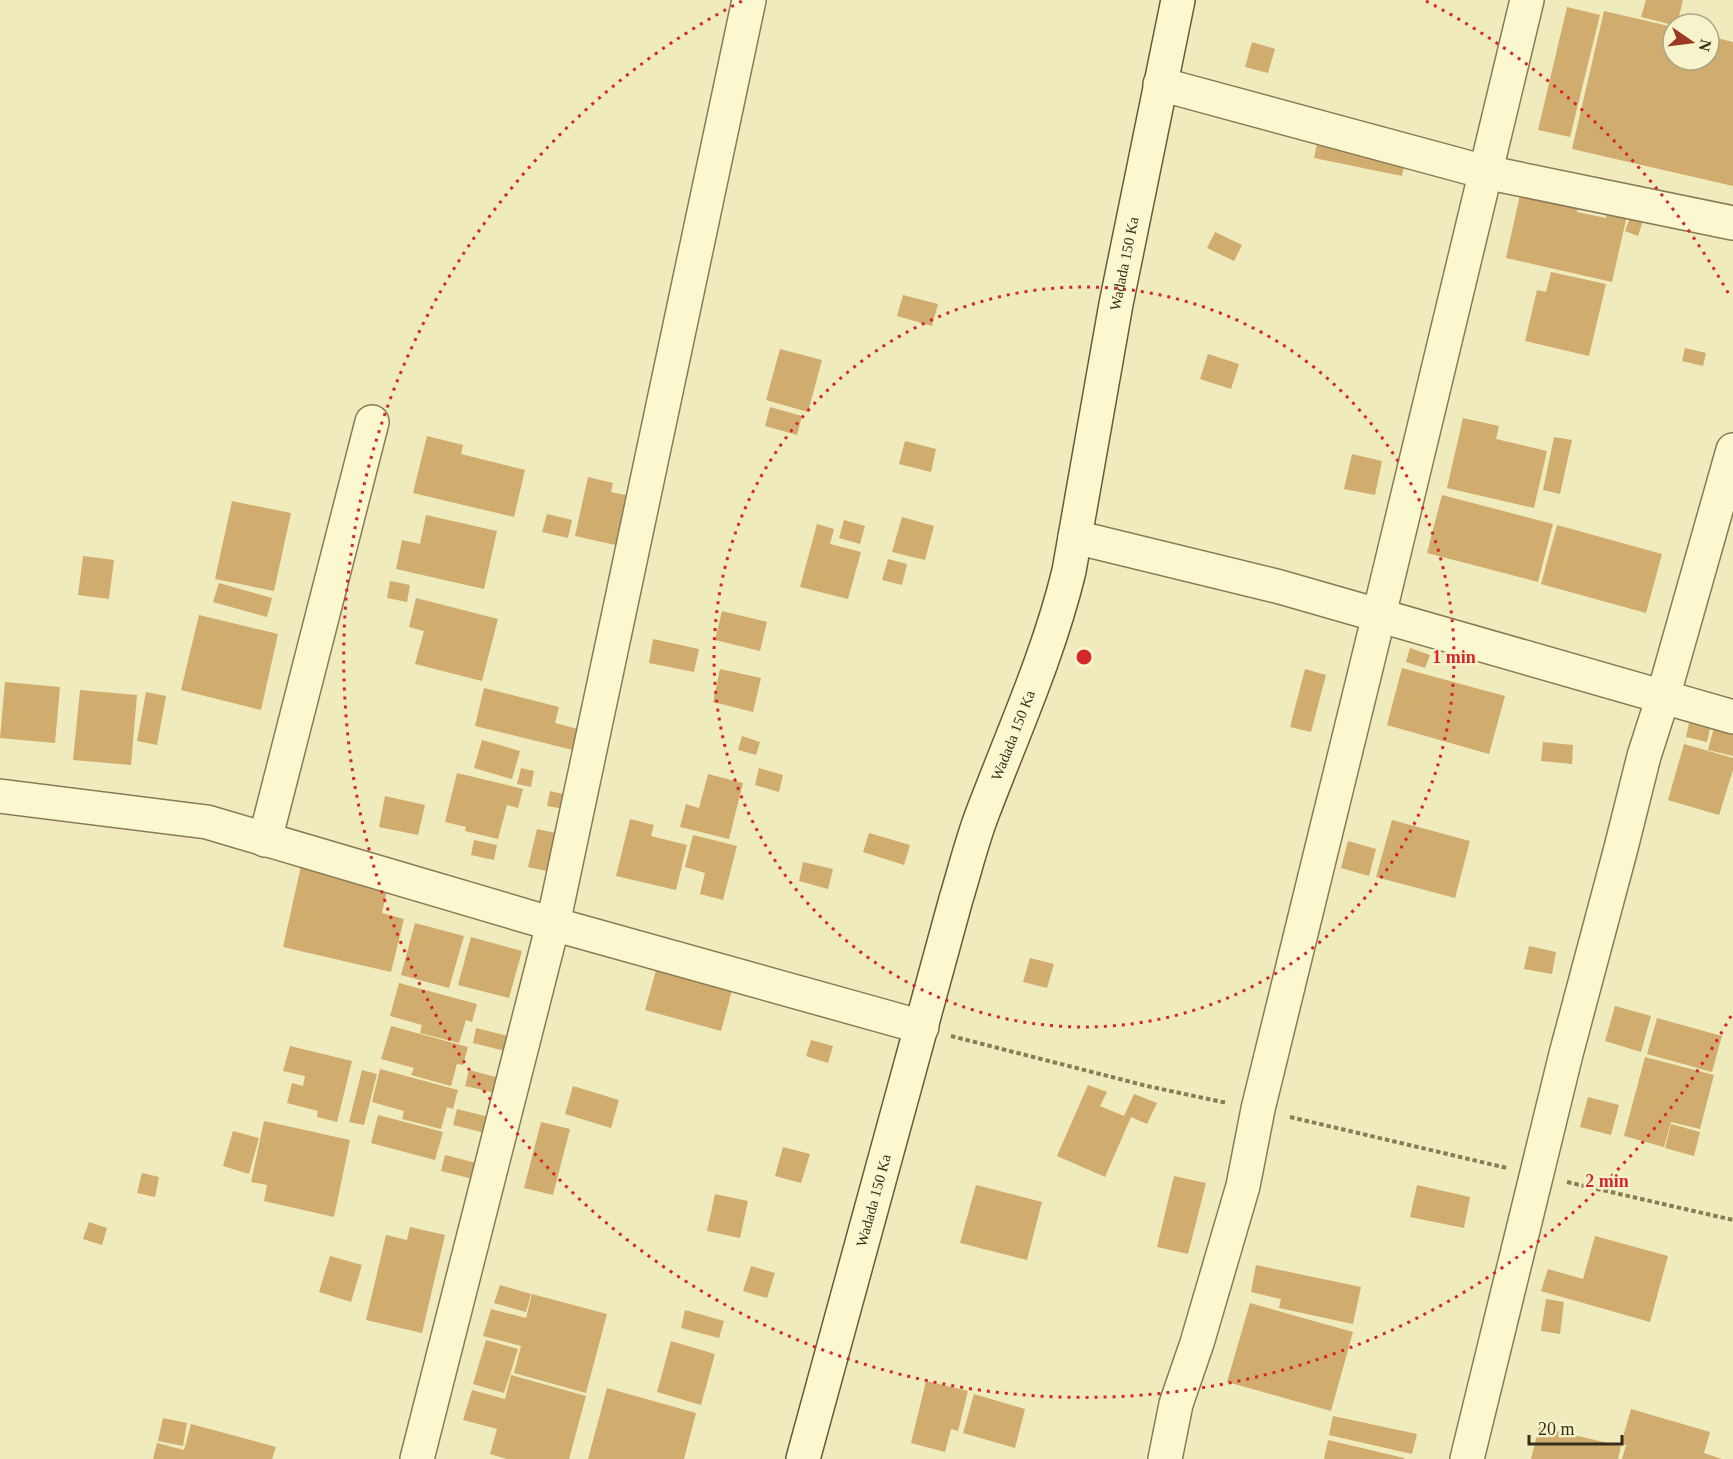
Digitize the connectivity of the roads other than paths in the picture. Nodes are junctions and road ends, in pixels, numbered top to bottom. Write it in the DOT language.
graph roads {
  1 [pos="749,0"];
  2 [pos="1178,0"];
  3 [pos="1527,0"];
  4 [pos="1160,84"];
  5 [pos="1485,172"];
  6 [pos="1733,223"];
  7 [pos="372,422"];
  8 [pos="1733,450"];
  9 [pos="1075,537"];
  10 [pos="1379,615"];
  11 [pos="1663,697"];
  12 [pos="1733,717"];
  13 [pos="0,796"];
  14 [pos="265,840"];
  15 [pos="554,924"];
  16 [pos="922,1028"];
  17 [pos="417,1459"];
  18 [pos="803,1459"];
  19 [pos="1165,1459"];
  20 [pos="1467,1459"];
  1 -- 15 [label="street"];
  2 -- 4 [label="street, Wadada 150 Ka"];
  3 -- 5 [label="street"];
  4 -- 5 [label="street"];
  4 -- 9 [label="street, Wadada 150 Ka"];
  5 -- 6 [label="street"];
  5 -- 10 [label="street"];
  7 -- 14 [label="street"];
  8 -- 11 [label="street"];
  9 -- 10 [label="street"];
  9 -- 16 [label="street, Wadada 150 Ka"];
  10 -- 11 [label="street"];
  10 -- 19 [label="street"];
  11 -- 12 [label="street"];
  11 -- 20 [label="street"];
  13 -- 14 [label="street"];
  14 -- 15 [label="street"];
  15 -- 16 [label="street"];
  15 -- 17 [label="street"];
  16 -- 18 [label="street, Wadada 150 Ka"];
}
